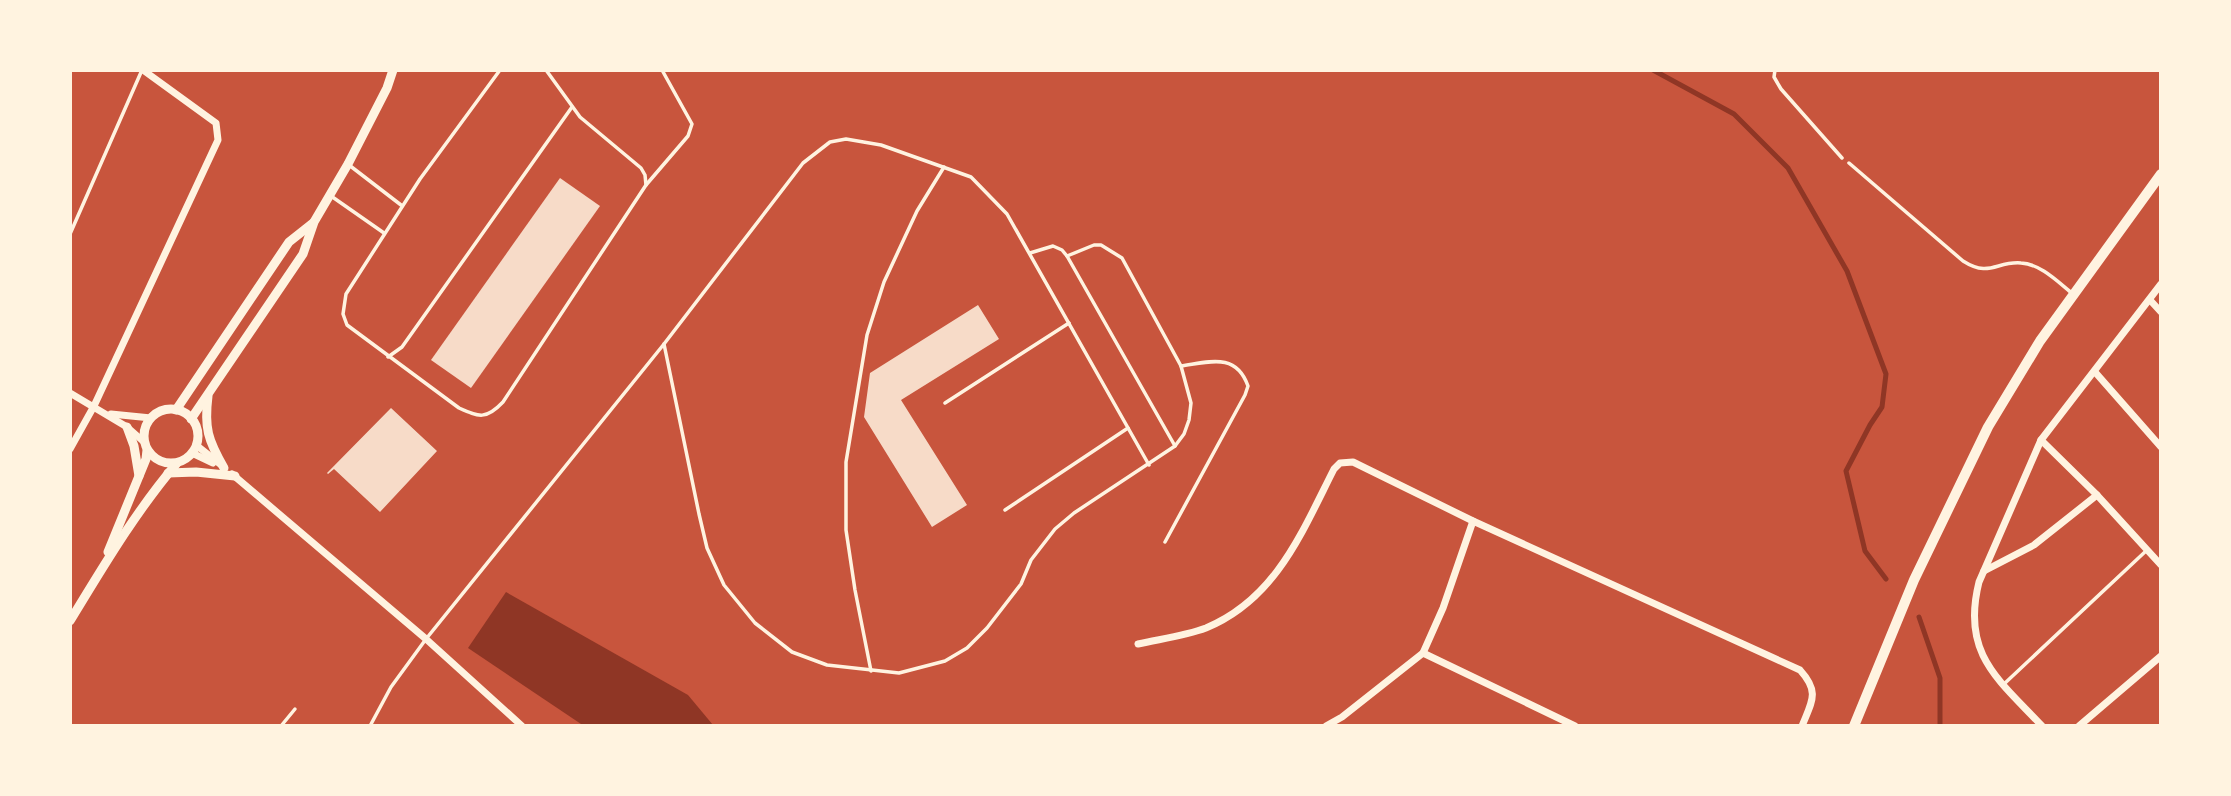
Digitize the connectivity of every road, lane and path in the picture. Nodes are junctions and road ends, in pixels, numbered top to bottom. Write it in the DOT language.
graph roads {
  1 [pos="143,70"];
  2 [pos="393,70"];
  3 [pos="500,70"];
  4 [pos="546,70"];
  5 [pos="662,70"];
  6 [pos="1775,70"];
  7 [pos="572,107"];
  8 [pos="1842,158"];
  9 [pos="1849,163"];
  10 [pos="348,164"];
  11 [pos="944,167"];
  12 [pos="2161,174"];
  13 [pos="646,186"];
  14 [pos="330,195"];
  15 [pos="402,206"];
  16 [pos="314,222"];
  17 [pos="384,233"];
  18 [pos="70,234"];
  19 [pos="1030,253"];
  20 [pos="1067,256"];
  21 [pos="2161,284"];
  22 [pos="2074,295"];
  23 [pos="2150,300"];
  24 [pos="2161,312"];
  25 [pos="1069,323"];
  26 [pos="664,344"];
  27 [pos="388,357"];
  28 [pos="1181,366"];
  29 [pos="2095,372"];
  30 [pos="70,393"];
  31 [pos="208,394"];
  32 [pos="945,403"];
  33 [pos="94,407"];
  34 [pos="176,410"];
  35 [pos="107,413"];
  36 [pos="151,418"];
  37 [pos="191,419"];
  38 [pos="127,427"];
  39 [pos="1128,428"];
  40 [pos="2041,440"];
  41 [pos="146,446"];
  42 [pos="1175,446"];
  43 [pos="2161,447"];
  44 [pos="70,449"];
  45 [pos="194,449"];
  46 [pos="177,463"];
  47 [pos="1149,465"];
  48 [pos="229,472"];
  49 [pos="168,473"];
  50 [pos="139,477"];
  51 [pos="2097,495"];
  52 [pos="1006,510"];
  53 [pos="1474,521"];
  54 [pos="1165,542"];
  55 [pos="2147,550"];
  56 [pos="2161,565"];
  57 [pos="101,569"];
  58 [pos="1984,571"];
  59 [pos="70,621"];
  60 [pos="426,639"];
  61 [pos="1138,644"];
  62 [pos="1423,653"];
  63 [pos="2161,656"];
  64 [pos="871,671"];
  65 [pos="2004,684"];
  66 [pos="295,709"];
  67 [pos="281,726"];
  68 [pos="370,726"];
  69 [pos="522,726"];
  70 [pos="1326,726"];
  71 [pos="1575,726"];
  72 [pos="1802,726"];
  73 [pos="1854,726"];
  74 [pos="2042,726"];
  75 [pos="2079,726"];
  1 -- 18 [label="lane"];
  1 -- 33 [label="street"];
  2 -- 10 [label="street"];
  3 -- 15 [label="lane"];
  4 -- 7 [label="lane"];
  5 -- 13 [label="lane"];
  6 -- 8 [label="lane"];
  7 -- 13 [label="lane"];
  7 -- 27 [label="lane"];
  9 -- 22 [label="lane"];
  10 -- 14 [label="street"];
  10 -- 15 [label="lane"];
  11 -- 19 [label="lane"];
  11 -- 26 [label="lane"];
  11 -- 64 [label="lane"];
  12 -- 22 [label="main road"];
  13 -- 27 [label="lane"];
  14 -- 16 [label="street"];
  14 -- 17 [label="lane"];
  15 -- 17 [label="lane"];
  16 -- 31 [label="street"];
  16 -- 34 [label="street"];
  17 -- 27 [label="lane"];
  19 -- 20 [label="lane"];
  19 -- 25 [label="lane"];
  20 -- 28 [label="lane"];
  20 -- 42 [label="lane"];
  21 -- 23 [label="street"];
  22 -- 73 [label="main road"];
  23 -- 24 [label="street"];
  23 -- 29 [label="street"];
  25 -- 32 [label="lane"];
  25 -- 39 [label="lane"];
  26 -- 60 [label="lane"];
  26 -- 64 [label="lane"];
  28 -- 42 [label="lane"];
  28 -- 54 [label="lane"];
  29 -- 40 [label="street"];
  29 -- 43 [label="street"];
  30 -- 33 [label="street"];
  31 -- 37 [label="street"];
  31 -- 48 [label="street"];
  33 -- 35 [label="street"];
  33 -- 44 [label="street"];
  34 -- 36 [label="street"];
  34 -- 37 [label="street"];
  35 -- 36 [label="street"];
  35 -- 38 [label="street"];
  36 -- 41 [label="street"];
  37 -- 45 [label="street"];
  38 -- 41 [label="street"];
  38 -- 50 [label="street"];
  39 -- 47 [label="lane"];
  39 -- 52 [label="lane"];
  40 -- 51 [label="street"];
  40 -- 58 [label="street"];
  41 -- 46 [label="street"];
  41 -- 50 [label="street"];
  42 -- 47 [label="lane"];
  45 -- 46 [label="street"];
  45 -- 48 [label="street"];
  46 -- 49 [label="street"];
  47 -- 64 [label="lane"];
  48 -- 49 [label="street"];
  48 -- 60 [label="street"];
  49 -- 57 [label="street"];
  50 -- 57 [label="street"];
  51 -- 55 [label="street"];
  51 -- 58 [label="street"];
  53 -- 61 [label="street"];
  53 -- 62 [label="street"];
  53 -- 72 [label="street"];
  55 -- 56 [label="street"];
  55 -- 65 [label="lane"];
  57 -- 59 [label="street"];
  58 -- 65 [label="street"];
  60 -- 68 [label="lane"];
  60 -- 69 [label="street"];
  62 -- 70 [label="street"];
  62 -- 71 [label="street"];
  63 -- 75 [label="street"];
  65 -- 74 [label="street"];
  66 -- 67 [label="lane"];
}
